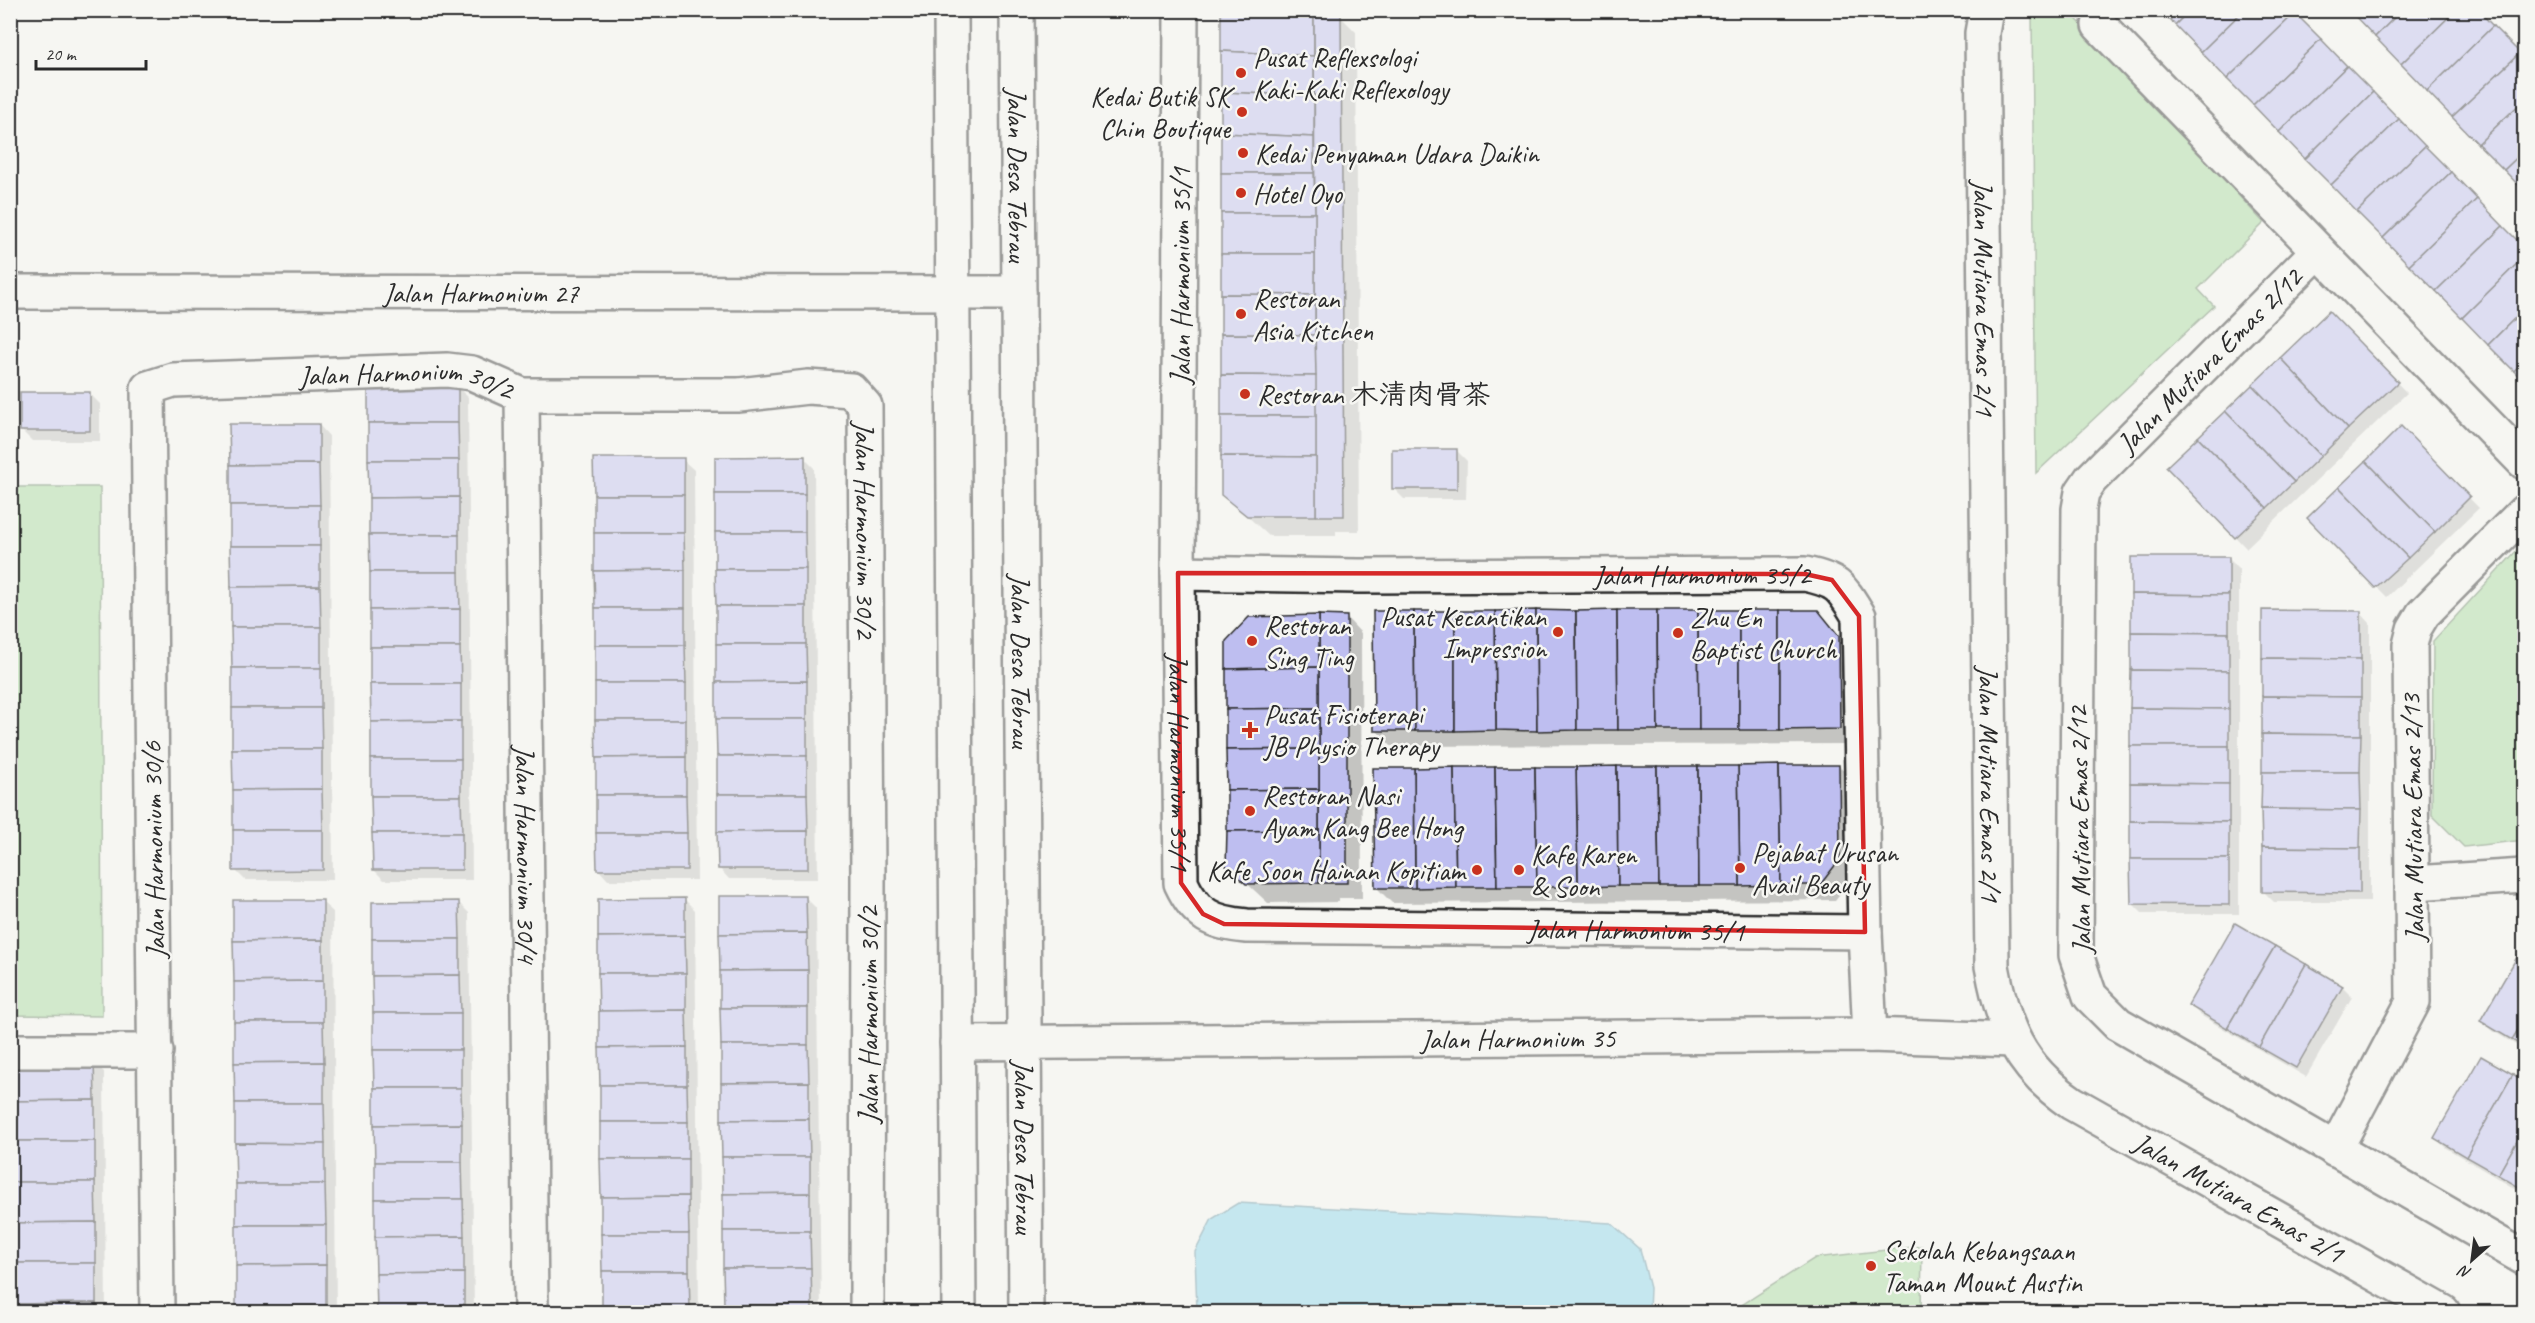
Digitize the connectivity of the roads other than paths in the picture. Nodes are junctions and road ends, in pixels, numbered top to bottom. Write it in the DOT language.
graph roads {
  1 [pos="951,10"];
  2 [pos="1017,10"];
  3 [pos="1181,10"];
  4 [pos="1986,10"];
  5 [pos="2099,25"];
  6 [pos="2318,251"];
  7 [pos="10,292"];
  8 [pos="1019,293"];
  9 [pos="953,294"];
  10 [pos="148,388"];
  11 [pos="522,395"];
  12 [pos="2524,462"];
  13 [pos="2524,512"];
  14 [pos="1178,573"];
  15 [pos="2524,876"];
  16 [pos="2414,883"];
  17 [pos="1865,932"];
  18 [pos="1870,1035"];
  19 [pos="2013,1040"];
  20 [pos="957,1043"];
  21 [pos="1024,1043"];
  22 [pos="10,1051"];
  23 [pos="156,1051"];
  24 [pos="2335,1150"];
  25 [pos="2524,1258"];
  26 [pos="157,1312"];
  27 [pos="531,1312"];
  28 [pos="867,1312"];
  29 [pos="959,1312"];
  30 [pos="1026,1312"];
  31 [pos="2444,1312"];
  1 -- 9 [label="street"];
  2 -- 8 [label="street, Jalan Desa Tebrau"];
  3 -- 14 [label="street, Jalan Harmonium 35/1"];
  4 -- 19 [label="street, Jalan Mutiara Emas 2/1"];
  5 -- 6 [label="street"];
  6 -- 12 [label="street"];
  6 -- 24 [label="street, Jalan Mutiara Emas 2/12"];
  7 -- 9 [label="street, Jalan Harmonium 27"];
  8 -- 9 [label="street, Jalan Harmonium 27"];
  8 -- 21 [label="street, Jalan Desa Tebrau"];
  9 -- 20 [label="street"];
  10 -- 11 [label="street, Jalan Harmonium 30/2"];
  10 -- 23 [label="street, Jalan Harmonium 30/6"];
  11 -- 27 [label="street, Jalan Harmonium 30/4"];
  11 -- 28 [label="street, Jalan Harmonium 30/2"];
  13 -- 16 [label="street, Jalan Mutiara Emas 2/13"];
  14 -- 17 [label="street, Jalan Harmonium 35/1"];
  14 -- 17 [label="street, Jalan Harmonium 35/2"];
  15 -- 16 [label="street"];
  16 -- 24 [label="street, Jalan Mutiara Emas 2/13"];
  17 -- 18 [label="street, Jalan Harmonium 35/2"];
  18 -- 19 [label="street, Jalan Harmonium 35"];
  18 -- 21 [label="street, Jalan Harmonium 35"];
  19 -- 31 [label="street, Jalan Mutiara Emas 2/1"];
  20 -- 21 [label="street, Jalan Harmonium 35"];
  20 -- 29 [label="street"];
  21 -- 30 [label="street, Jalan Desa Tebrau"];
  22 -- 23 [label="street"];
  23 -- 26 [label="street, Jalan Harmonium 30/6"];
  24 -- 25 [label="street, Jalan Mutiara Emas 2/12"];
}
